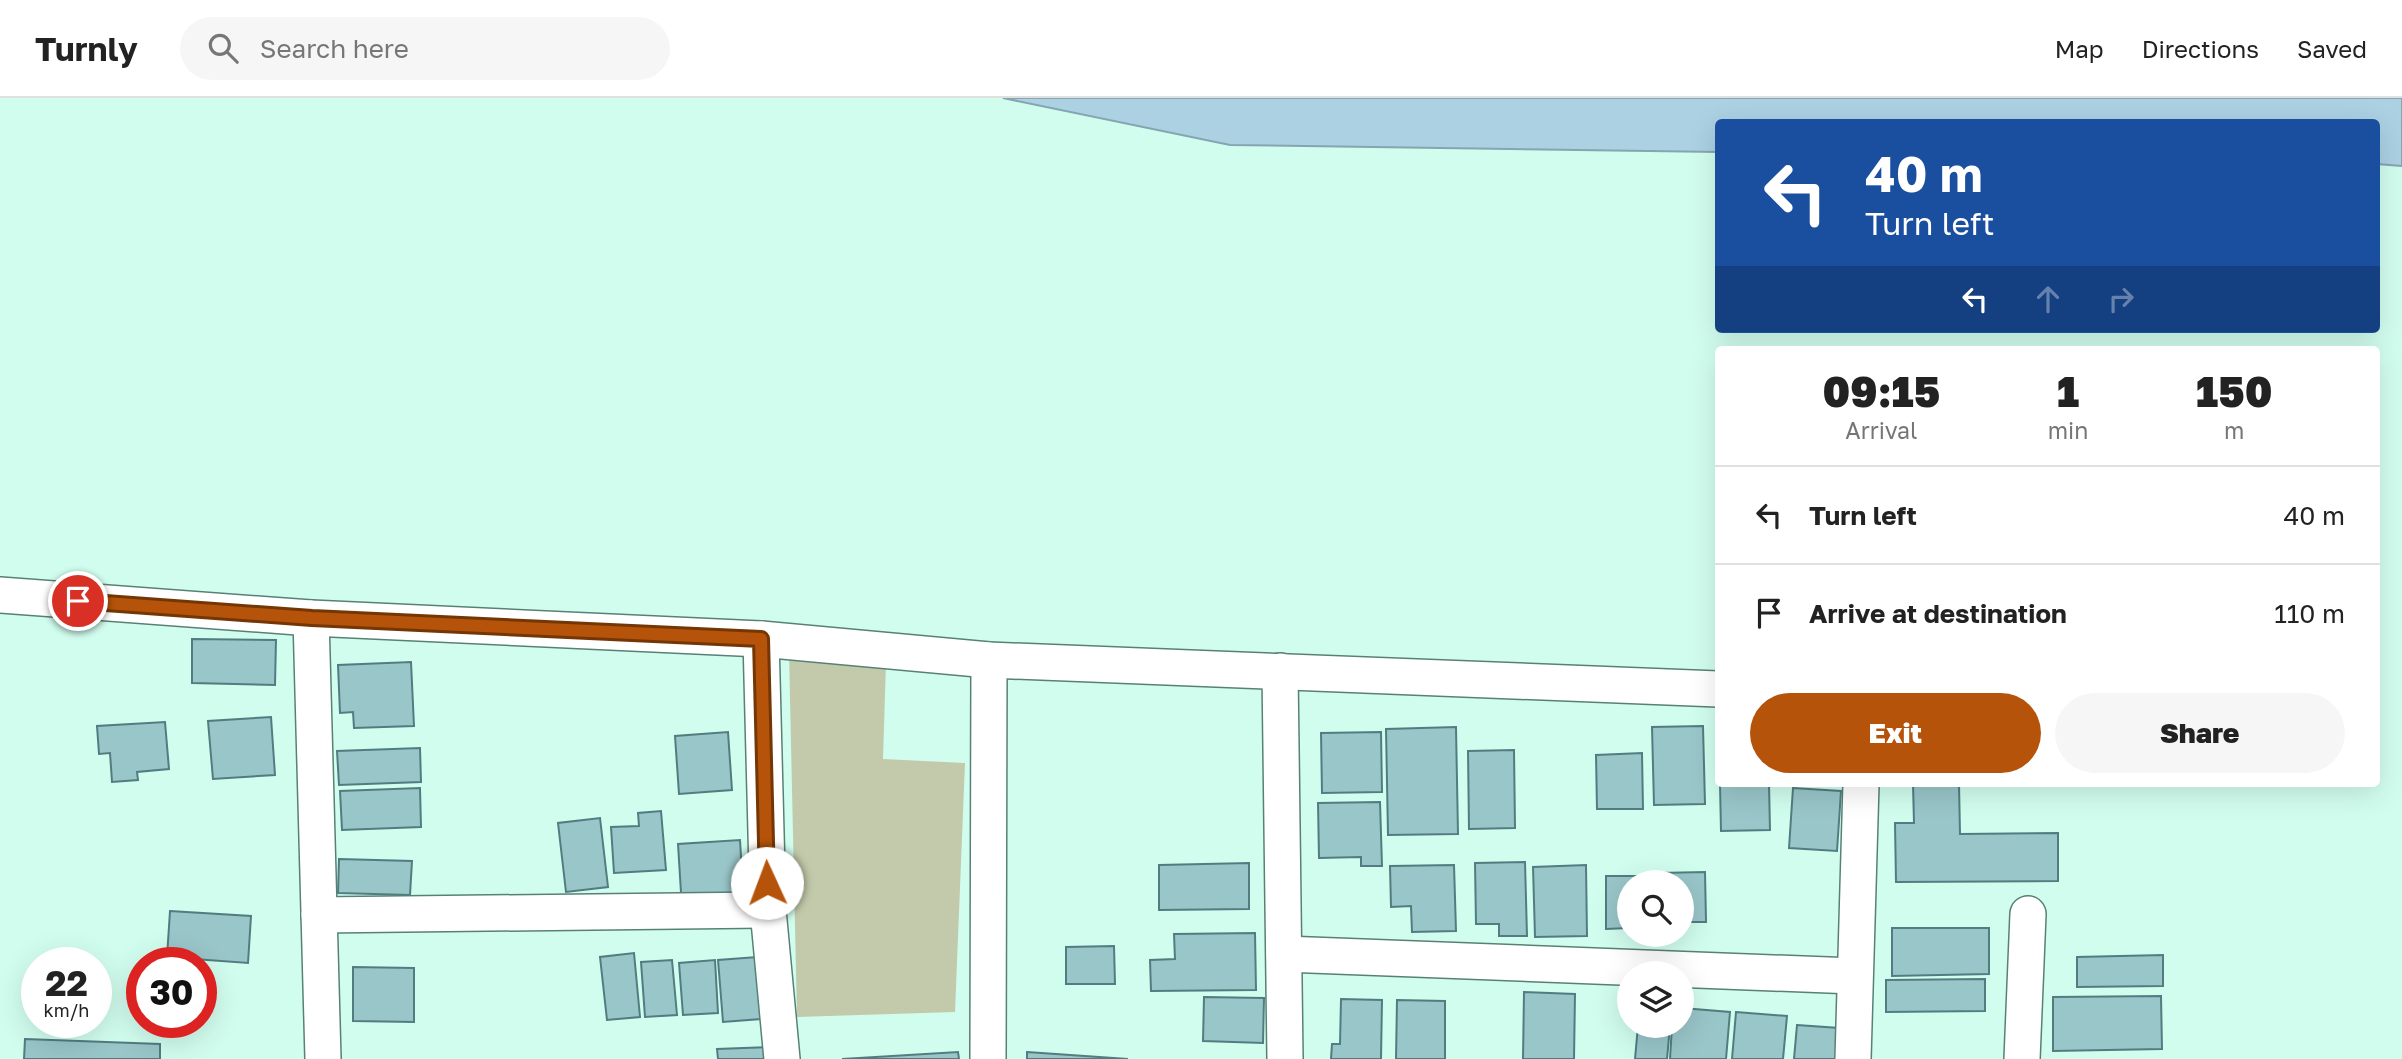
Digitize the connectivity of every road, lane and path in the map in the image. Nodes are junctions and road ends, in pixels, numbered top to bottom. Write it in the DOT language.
graph roads {
  1 [pos="0,595"];
  2 [pos="312,618"];
  3 [pos="761,639"];
  4 [pos="989,660"];
  5 [pos="1279,671"];
  6 [pos="1715,689"];
  7 [pos="1861,787"];
  8 [pos="768,910"];
  9 [pos="2028,914"];
  10 [pos="319,915"];
  11 [pos="1283,954"];
  12 [pos="1854,976"];
  13 [pos="323,1059"];
  14 [pos="782,1059"];
  15 [pos="989,1059"];
  16 [pos="1285,1059"];
  17 [pos="1853,1059"];
  18 [pos="2022,1059"];
  1 -- 2 [label="street"];
  2 -- 3 [label="street"];
  2 -- 10 [label="street"];
  3 -- 4 [label="street"];
  3 -- 8 [label="street"];
  4 -- 5 [label="street"];
  4 -- 15 [label="street"];
  5 -- 6 [label="street"];
  5 -- 11 [label="street"];
  7 -- 12 [label="street"];
  8 -- 10 [label="street"];
  8 -- 14 [label="street"];
  9 -- 18 [label="street"];
  10 -- 13 [label="street"];
  11 -- 12 [label="street"];
  11 -- 16 [label="street"];
  12 -- 17 [label="street"];
}
